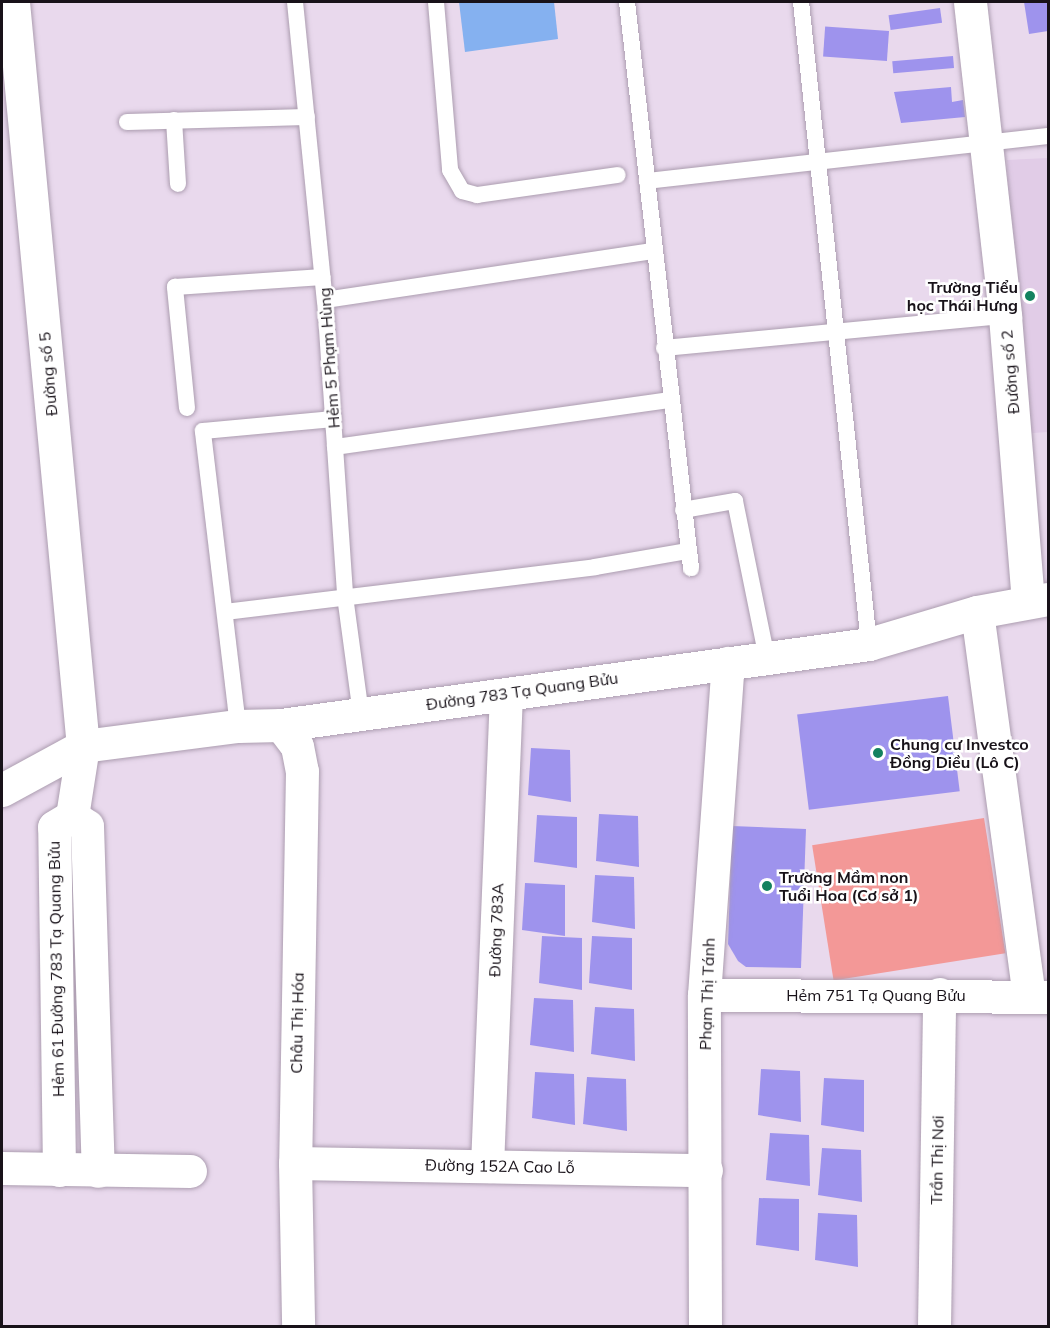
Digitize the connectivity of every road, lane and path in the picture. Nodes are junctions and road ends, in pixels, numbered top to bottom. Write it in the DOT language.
graph roads {
  1 [pos="13,2"];
  2 [pos="295,2"];
  3 [pos="436,2"];
  4 [pos="627,2"];
  5 [pos="801,2"];
  6 [pos="970,2"];
  7 [pos="307,117"];
  8 [pos="174,120"];
  9 [pos="126,122"];
  10 [pos="1048,136"];
  11 [pos="986,142"];
  12 [pos="818,163"];
  13 [pos="618,175"];
  14 [pos="647,181"];
  15 [pos="178,184"];
  16 [pos="654,251"];
  17 [pos="323,277"];
  18 [pos="325,300"];
  19 [pos="1005,316"];
  20 [pos="836,333"];
  21 [pos="664,348"];
  22 [pos="670,400"];
  23 [pos="187,408"];
  24 [pos="333,419"];
  25 [pos="335,447"];
  26 [pos="683,510"];
  27 [pos="687,551"];
  28 [pos="691,568"];
  29 [pos="345,596"];
  30 [pos="1038,599"];
  31 [pos="225,612"];
  32 [pos="977,612"];
  33 [pos="869,644"];
  34 [pos="767,658"];
  35 [pos="728,663"];
  36 [pos="506,694"];
  37 [pos="361,714"];
  38 [pos="281,725"];
  39 [pos="238,726"];
  40 [pos="83,746"];
  41 [pos="2,790"];
  42 [pos="72,816"];
  43 [pos="939,994"];
  44 [pos="705,995"];
  45 [pos="1039,996"];
  46 [pos="295,1163"];
  47 [pos="487,1166"];
  48 [pos="2,1168"];
  49 [pos="59,1170"];
  50 [pos="706,1170"];
  51 [pos="98,1171"];
  52 [pos="190,1171"];
  53 [pos="298,1326"];
  54 [pos="705,1326"];
  55 [pos="934,1326"];
  1 -- 40 [label="street, Đường số 5"];
  2 -- 7 [label="lane, Hẻm 5 Phạm Hùng"];
  3 -- 13 [label="lane"];
  4 -- 14 [label="lane"];
  5 -- 12 [label="lane"];
  6 -- 11 [label="street, Đường số 2"];
  7 -- 8 [label="lane"];
  7 -- 17 [label="lane, Hẻm 5 Phạm Hùng"];
  8 -- 9 [label="lane"];
  8 -- 15 [label="lane"];
  10 -- 11 [label="lane"];
  11 -- 12 [label="lane"];
  11 -- 19 [label="street, Đường số 2"];
  12 -- 14 [label="lane"];
  12 -- 20 [label="lane"];
  14 -- 16 [label="lane"];
  16 -- 18 [label="lane"];
  16 -- 21 [label="lane"];
  17 -- 18 [label="lane, Hẻm 5 Phạm Hùng"];
  17 -- 23 [label="lane"];
  18 -- 24 [label="lane, Hẻm 5 Phạm Hùng"];
  19 -- 20 [label="lane"];
  19 -- 30 [label="street, Đường số 2"];
  20 -- 21 [label="lane"];
  20 -- 33 [label="lane"];
  21 -- 22 [label="lane"];
  22 -- 25 [label="lane"];
  22 -- 26 [label="lane"];
  24 -- 25 [label="lane, Hẻm 5 Phạm Hùng"];
  24 -- 31 [label="lane"];
  25 -- 29 [label="lane, Hẻm 5 Phạm Hùng"];
  26 -- 27 [label="lane"];
  26 -- 34 [label="lane"];
  27 -- 28 [label="lane"];
  27 -- 29 [label="lane"];
  29 -- 31 [label="lane"];
  29 -- 37 [label="lane, Hẻm 5 Phạm Hùng"];
  30 -- 32 [label="street, Đường 783 Tạ Quang Bửu"];
  31 -- 39 [label="lane"];
  32 -- 33 [label="street, Đường 783 Tạ Quang Bửu"];
  32 -- 45 [label="street"];
  33 -- 34 [label="street, Đường 783 Tạ Quang Bửu"];
  34 -- 35 [label="street, Đường 783 Tạ Quang Bửu"];
  35 -- 36 [label="street, Đường 783 Tạ Quang Bửu"];
  35 -- 44 [label="street, Phạm Thị Tánh"];
  36 -- 37 [label="street, Đường 783 Tạ Quang Bửu"];
  36 -- 47 [label="street, Đường 783A"];
  37 -- 38 [label="street, Đường 783 Tạ Quang Bửu"];
  38 -- 39 [label="street, Đường 783 Tạ Quang Bửu"];
  38 -- 46 [label="street, Châu Thị Hóa"];
  39 -- 40 [label="street, Đường 783 Tạ Quang Bửu"];
  40 -- 41 [label="street, Đường 783 Tạ Quang Bửu"];
  40 -- 42 [label="street, Đường số 5"];
  42 -- 49 [label="street, Hẻm 61 Đường 783 Tạ Quang Bửu"];
  42 -- 51 [label="street, Hẻm 61 Đường 783 Tạ Quang Bửu"];
  43 -- 44 [label="street, Hẻm 751 Tạ Quang Bửu"];
  43 -- 45 [label="street, Hẻm 751 Tạ Quang Bửu"];
  43 -- 55 [label="street, Trần Thị Nơi"];
  44 -- 50 [label="street, Phạm Thị Tánh"];
  46 -- 47 [label="street, Đường 152A Cao Lỗ"];
  46 -- 53 [label="street, Châu Thị Hóa"];
  47 -- 50 [label="street, Đường 152A Cao Lỗ"];
  48 -- 49 [label="street"];
  49 -- 51 [label="street"];
  50 -- 54 [label="street, Phạm Thị Tánh"];
  51 -- 52 [label="street"];
}
